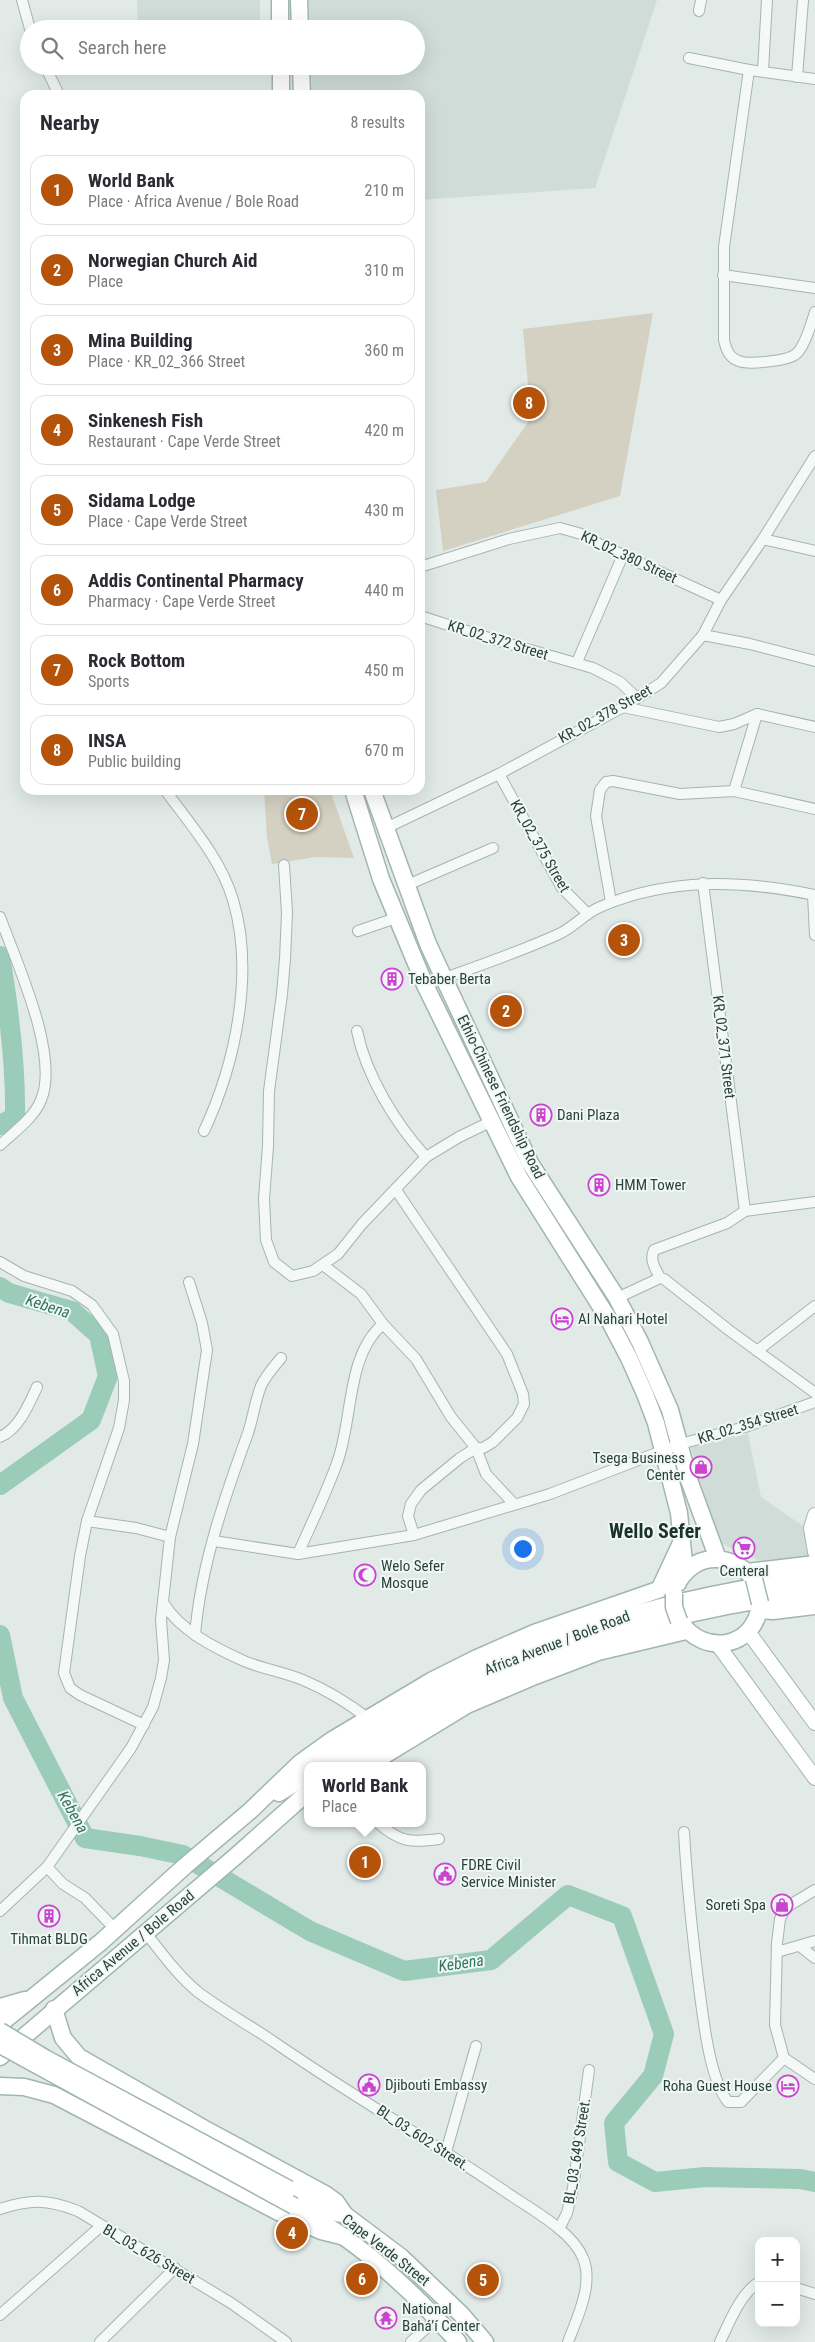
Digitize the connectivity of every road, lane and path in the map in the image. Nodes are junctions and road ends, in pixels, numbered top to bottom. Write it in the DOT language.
graph roads {
  1 [pos="22,0"];
  2 [pos="280,0"];
  3 [pos="299,0"];
  4 [pos="701,0"];
  5 [pos="767,0"];
  6 [pos="804,0"];
  7 [pos="699,11"];
  8 [pos="28,20"];
  9 [pos="280,20"];
  10 [pos="300,20"];
  11 [pos="689,58"];
  12 [pos="750,70"];
  13 [pos="763,71"];
  14 [pos="49,75"];
  15 [pos="281,75"];
  16 [pos="301,75"];
  17 [pos="797,77"];
  18 [pos="815,79"];
  19 [pos="57,90"];
  20 [pos="281,90"];
  21 [pos="302,90"];
  22 [pos="723,275"];
  23 [pos="815,288"];
  24 [pos="815,312"];
  25 [pos="815,456"];
  26 [pos="763,539"];
  27 [pos="815,551"];
  28 [pos="623,555"];
  29 [pos="425,565"];
  30 [pos="721,600"];
  31 [pos="425,618"];
  32 [pos="703,635"];
  33 [pos="815,661"];
  34 [pos="577,662"];
  35 [pos="637,698"];
  36 [pos="623,707"];
  37 [pos="757,714"];
  38 [pos="815,727"];
  39 [pos="499,774"];
  40 [pos="734,791"];
  41 [pos="170,795"];
  42 [pos="355,795"];
  43 [pos="374,795"];
  44 [pos="815,809"];
  45 [pos="384,829"];
  46 [pos="493,848"];
  47 [pos="284,865"];
  48 [pos="703,883"];
  49 [pos="405,886"];
  50 [pos="814,895"];
  51 [pos="611,902"];
  52 [pos="587,913"];
  53 [pos="0,917"];
  54 [pos="396,918"];
  55 [pos="358,931"];
  56 [pos="815,935"];
  57 [pos="443,978"];
  58 [pos="425,985"];
  59 [pos="357,1030"];
  60 [pos="492,1121"];
  61 [pos="204,1131"];
  62 [pos="0,1145"];
  63 [pos="426,1156"];
  64 [pos="396,1190"];
  65 [pos="815,1202"];
  66 [pos="745,1211"];
  67 [pos="0,1262"];
  68 [pos="323,1265"];
  69 [pos="660,1278"];
  70 [pos="189,1282"];
  71 [pos="617,1298"];
  72 [pos="815,1306"];
  73 [pos="383,1324"];
  74 [pos="757,1351"];
  75 [pos="280,1358"];
  76 [pos="37,1387"];
  77 [pos="815,1393"];
  78 [pos="815,1402"];
  79 [pos="0,1437"];
  80 [pos="680,1444"];
  81 [pos="476,1448"];
  82 [pos="663,1452"];
  83 [pos="514,1504"];
  84 [pos="815,1515"];
  85 [pos="88,1521"];
  86 [pos="414,1534"];
  87 [pos="170,1537"];
  88 [pos="710,1540"];
  89 [pos="214,1541"];
  90 [pos="682,1541"];
  91 [pos="815,1552"];
  92 [pos="298,1554"];
  93 [pos="718,1558"];
  94 [pos="815,1564"];
  95 [pos="768,1569"];
  96 [pos="750,1575"];
  97 [pos="676,1579"];
  98 [pos="815,1579"];
  99 [pos="815,1592"];
  100 [pos="164,1604"];
  101 [pos="760,1606"];
  102 [pos="815,1606"];
  103 [pos="682,1626"];
  104 [pos="749,1633"];
  105 [pos="195,1635"];
  106 [pos="718,1645"];
  107 [pos="369,1719"];
  108 [pos="815,1723"];
  109 [pos="144,1725"];
  110 [pos="326,1762"];
  111 [pos="349,1762"];
  112 [pos="374,1762"];
  113 [pos="304,1777"];
  114 [pos="815,1778"];
  115 [pos="304,1796"];
  116 [pos="304,1806"];
  117 [pos="250,1811"];
  118 [pos="383,1827"];
  119 [pos="266,1830"];
  120 [pos="684,1832"];
  121 [pos="439,1839"];
  122 [pos="47,1866"];
  123 [pos="815,1890"];
  124 [pos="0,1911"];
  125 [pos="114,1928"];
  126 [pos="146,1932"];
  127 [pos="815,1941"];
  128 [pos="801,1947"];
  129 [pos="777,1952"];
  130 [pos="815,1958"];
  131 [pos="32,1998"];
  132 [pos="0,2008"];
  133 [pos="54,2009"];
  134 [pos="0,2024"];
  135 [pos="0,2031"];
  136 [pos="0,2045"];
  137 [pos="476,2046"];
  138 [pos="0,2057"];
  139 [pos="784,2058"];
  140 [pos="589,2070"];
  141 [pos="815,2079"];
  142 [pos="0,2086"];
  143 [pos="446,2152"];
  144 [pos="0,2210"];
  145 [pos="345,2215"];
  146 [pos="101,2226"];
  147 [pos="560,2229"];
  148 [pos="345,2237"];
  149 [pos="175,2268"];
  150 [pos="755,2285"];
  151 [pos="800,2289"];
  152 [pos="815,2294"];
  153 [pos="0,2315"];
  154 [pos="437,2318"];
  155 [pos="100,2342"];
  156 [pos="286,2342"];
  157 [pos="411,2342"];
  158 [pos="458,2342"];
  159 [pos="485,2342"];
  160 [pos="568,2342"];
  161 [pos="720,2342"];
  1 -- 8 [label="street"];
  2 -- 9 [label="main road"];
  3 -- 10 [label="main road"];
  4 -- 7 [label="street"];
  5 -- 13 [label="street"];
  6 -- 17 [label="street"];
  11 -- 12 [label="street"];
  12 -- 13 [label="street"];
  12 -- 22 [label="street"];
  13 -- 17 [label="street"];
  14 -- 19 [label="street"];
  15 -- 20 [label="main road"];
  16 -- 21 [label="main road"];
  17 -- 18 [label="street"];
  22 -- 23 [label="street"];
  22 -- 24 [label="street"];
  25 -- 26 [label="street, KR_02_378 Street"];
  26 -- 27 [label="street"];
  26 -- 30 [label="street, KR_02_378 Street"];
  28 -- 29 [label="street, KR_02_380 Street"];
  28 -- 30 [label="street, KR_02_380 Street"];
  28 -- 34 [label="street"];
  30 -- 32 [label="street, KR_02_378 Street"];
  31 -- 34 [label="street, KR_02_372 Street"];
  32 -- 33 [label="street"];
  32 -- 35 [label="street, KR_02_378 Street"];
  34 -- 35 [label="street, KR_02_372 Street"];
  35 -- 36 [label="street, KR_02_378 Street"];
  36 -- 37 [label="street"];
  36 -- 39 [label="street, KR_02_378 Street"];
  37 -- 38 [label="street"];
  37 -- 40 [label="street"];
  39 -- 45 [label="street, KR_02_378 Street"];
  39 -- 52 [label="street, KR_02_375 Street"];
  40 -- 44 [label="street"];
  40 -- 51 [label="street"];
  41 -- 61 [label="street"];
  42 -- 54 [label="main road, Ethio-Chinese Friendship Road"];
  43 -- 45 [label="main road, Ethio-Chinese Friendship Road"];
  45 -- 49 [label="main road, Ethio-Chinese Friendship Road"];
  46 -- 49 [label="street"];
  47 -- 68 [label="street"];
  48 -- 50 [label="street"];
  48 -- 51 [label="street"];
  48 -- 66 [label="street, KR_02_371 Street"];
  49 -- 57 [label="main road, Ethio-Chinese Friendship Road"];
  50 -- 56 [label="street"];
  51 -- 52 [label="street"];
  52 -- 57 [label="street"];
  53 -- 62 [label="street"];
  54 -- 55 [label="street"];
  54 -- 58 [label="main road, Ethio-Chinese Friendship Road"];
  57 -- 58 [label="street"];
  57 -- 71 [label="main road, Ethio-Chinese Friendship Road"];
  58 -- 60 [label="main road, Ethio-Chinese Friendship Road"];
  59 -- 63 [label="street"];
  60 -- 63 [label="street"];
  60 -- 82 [label="main road, Ethio-Chinese Friendship Road"];
  63 -- 64 [label="street"];
  64 -- 68 [label="street"];
  64 -- 81 [label="street"];
  65 -- 66 [label="street"];
  66 -- 69 [label="street"];
  67 -- 85 [label="street"];
  68 -- 73 [label="street"];
  69 -- 71 [label="street"];
  69 -- 74 [label="street"];
  70 -- 87 [label="street"];
  71 -- 80 [label="main road, Ethio-Chinese Friendship Road"];
  72 -- 74 [label="street"];
  73 -- 81 [label="street"];
  73 -- 92 [label="street"];
  74 -- 77 [label="street"];
  75 -- 89 [label="street"];
  76 -- 79 [label="street"];
  78 -- 80 [label="street, KR_02_354 Street"];
  80 -- 82 [label="street, KR_02_354 Street"];
  80 -- 88 [label="main road, Ethio-Chinese Friendship Road"];
  81 -- 83 [label="street"];
  81 -- 86 [label="street"];
  82 -- 83 [label="street, KR_02_354 Street"];
  82 -- 90 [label="main road, Ethio-Chinese Friendship Road"];
  83 -- 86 [label="street, KR_02_354 Street"];
  84 -- 91 [label="main road"];
  85 -- 87 [label="street"];
  85 -- 109 [label="street"];
  86 -- 92 [label="street, KR_02_354 Street"];
  87 -- 100 [label="street"];
  88 -- 93 [label="main road, Ethio-Chinese Friendship Road"];
  88 -- 95 [label="main road"];
  89 -- 92 [label="street, KR_02_354 Street"];
  89 -- 105 [label="street"];
  90 -- 97 [label="main road, Ethio-Chinese Friendship Road"];
  90 -- 97 [label="main road"];
  93 -- 96 [label="main road"];
  93 -- 97 [label="main road"];
  94 -- 95 [label="main road"];
  95 -- 96 [label="main road"];
  96 -- 101 [label="main road, bridge"];
  97 -- 103 [label="main road, bridge"];
  97 -- 107 [label="main road, Africa Avenue / Bole Road"];
  98 -- 110 [label="main road, Africa Avenue / Bole Road"];
  99 -- 111 [label="main road, Africa Avenue / Bole Road"];
  100 -- 105 [label="street"];
  100 -- 109 [label="street"];
  101 -- 102 [label="main road"];
  101 -- 104 [label="main road"];
  103 -- 106 [label="main road"];
  103 -- 112 [label="main road, Africa Avenue / Bole Road"];
  104 -- 106 [label="main road"];
  104 -- 108 [label="main road"];
  105 -- 107 [label="street"];
  106 -- 114 [label="main road"];
  107 -- 117 [label="main road, Africa Avenue / Bole Road"];
  109 -- 122 [label="street"];
  113 -- 117 [label="main road, Africa Avenue / Bole Road"];
  115 -- 119 [label="main road, Africa Avenue / Bole Road"];
  116 -- 119 [label="main road, Africa Avenue / Bole Road"];
  117 -- 125 [label="main road, Africa Avenue / Bole Road"];
  118 -- 121 [label="street"];
  119 -- 126 [label="main road, Africa Avenue / Bole Road"];
  120 -- 139 [label="street"];
  122 -- 124 [label="street"];
  122 -- 125 [label="street"];
  123 -- 129 [label="street"];
  125 -- 131 [label="main road, Africa Avenue / Bole Road"];
  126 -- 133 [label="main road, Africa Avenue / Bole Road"];
  126 -- 143 [label="street, BL_03_602 Street."];
  127 -- 128 [label="street"];
  128 -- 129 [label="street"];
  128 -- 130 [label="street"];
  129 -- 139 [label="street"];
  131 -- 132 [label="main road"];
  131 -- 134 [label="main road, Africa Avenue / Bole Road"];
  133 -- 138 [label="main road, Africa Avenue / Bole Road"];
  133 -- 145 [label="main road"];
  135 -- 145 [label="main road, Cape Verde Street, bridge"];
  136 -- 148 [label="main road, Cape Verde Street, bridge"];
  137 -- 143 [label="street"];
  139 -- 141 [label="street"];
  140 -- 147 [label="street, BL_03_649 Street."];
  142 -- 148 [label="main road"];
  143 -- 147 [label="street, BL_03_602 Street."];
  144 -- 146 [label="street, BL_03_626 Street"];
  145 -- 159 [label="main road, Cape Verde Street"];
  146 -- 149 [label="street, BL_03_626 Street"];
  146 -- 153 [label="street"];
  147 -- 160 [label="street, BL_03_602 Street."];
  148 -- 154 [label="main road, Cape Verde Street"];
  149 -- 155 [label="street"];
  149 -- 156 [label="street, BL_03_626 Street"];
  150 -- 161 [label="street"];
  151 -- 152 [label="street"];
  154 -- 157 [label="street"];
  154 -- 158 [label="main road, Cape Verde Street"];
}
